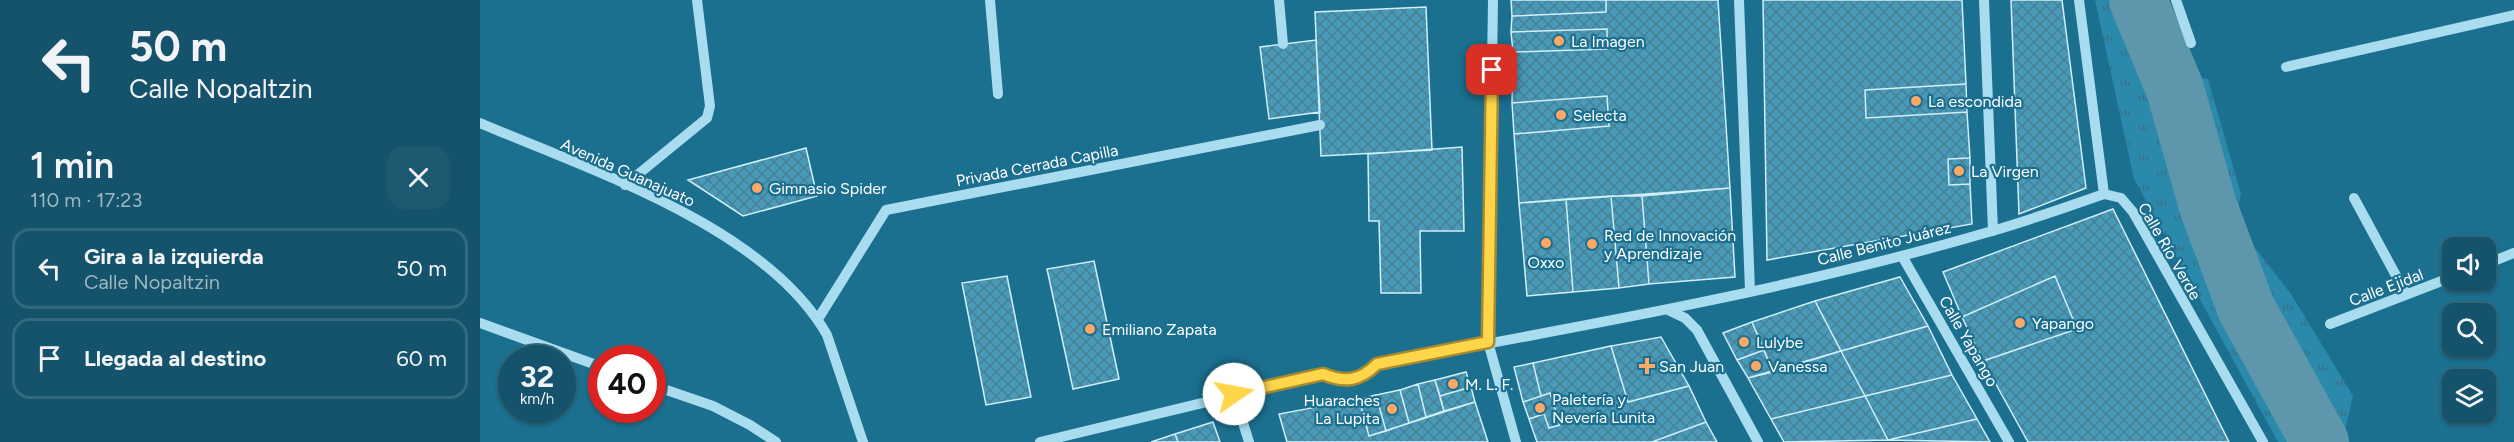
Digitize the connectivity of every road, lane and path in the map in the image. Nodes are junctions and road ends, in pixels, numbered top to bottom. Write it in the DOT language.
graph roads {
  1 [pos="697,0"];
  2 [pos="990,0"];
  3 [pos="1279,0"];
  4 [pos="1493,0"];
  5 [pos="1739,0"];
  6 [pos="1984,0"];
  7 [pos="2079,0"];
  8 [pos="2176,0"];
  9 [pos="2514,15"];
  10 [pos="2191,43"];
  11 [pos="1283,44"];
  12 [pos="2286,67"];
  13 [pos="998,94"];
  14 [pos="480,123"];
  15 [pos="1320,125"];
  16 [pos="625,185"];
  17 [pos="2104,194"];
  18 [pos="2354,198"];
  19 [pos="1993,231"];
  20 [pos="2514,254"];
  21 [pos="1902,256"];
  22 [pos="2496,260"];
  23 [pos="2442,281"];
  24 [pos="1750,291"];
  25 [pos="2406,294"];
  26 [pos="1668,310"];
  27 [pos="818,319"];
  28 [pos="480,323"];
  29 [pos="2330,324"];
  30 [pos="1488,342"];
  31 [pos="588,362"];
  32 [pos="666,391"];
  33 [pos="1234,394"];
  34 [pos="776,442"];
  35 [pos="863,442"];
  36 [pos="1040,442"];
  37 [pos="1249,442"];
  38 [pos="1516,442"];
  39 [pos="1758,442"];
  40 [pos="2009,442"];
  41 [pos="2263,442"];
  1 -- 16 [label="street"];
  2 -- 13 [label="street"];
  3 -- 11 [label="street"];
  4 -- 30 [label="street"];
  5 -- 24 [label="street"];
  6 -- 19 [label="street"];
  7 -- 17 [label="street"];
  8 -- 10 [label="street"];
  9 -- 12 [label="street"];
  14 -- 16 [label="street, Avenida Guanajuato"];
  15 -- 27 [label="street, Privada Cerrada Capilla"];
  16 -- 27 [label="street, Avenida Guanajuato"];
  17 -- 19 [label="street, Calle Benito Juárez"];
  17 -- 41 [label="street, Calle Río Verde"];
  18 -- 25 [label="street"];
  19 -- 21 [label="street, Calle Benito Juárez"];
  20 -- 22 [label="street"];
  21 -- 24 [label="street, Calle Benito Juárez"];
  21 -- 40 [label="street, Calle Yapango"];
  23 -- 25 [label="street, Calle Ejidal"];
  24 -- 26 [label="street, Calle Benito Juárez"];
  25 -- 29 [label="street, Calle Ejidal"];
  26 -- 30 [label="street, Calle Benito Juárez"];
  26 -- 39 [label="street"];
  27 -- 35 [label="street, Avenida Guanajuato"];
  28 -- 31 [label="street"];
  30 -- 33 [label="street, Calle Benito Juárez"];
  30 -- 38 [label="street"];
  32 -- 34 [label="street"];
  33 -- 36 [label="street, Calle Benito Juárez"];
  33 -- 37 [label="street"];
}
